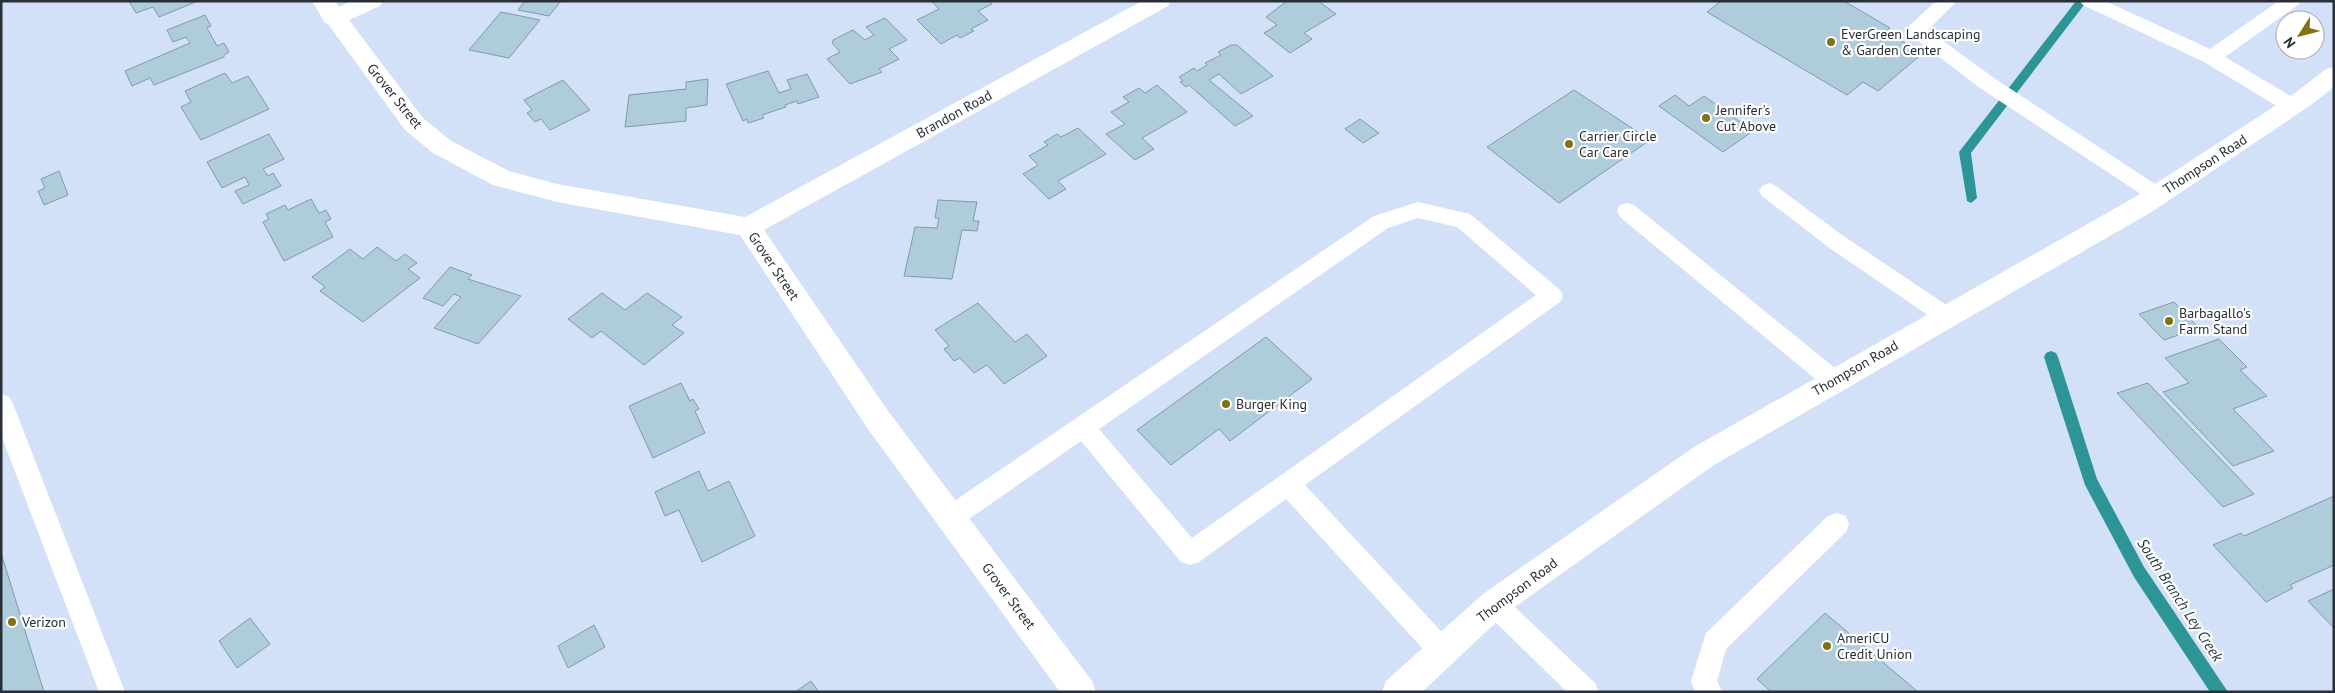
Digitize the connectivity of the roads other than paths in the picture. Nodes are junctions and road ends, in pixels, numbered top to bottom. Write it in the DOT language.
graph roads {
  1 [pos="372,1"];
  2 [pos="1160,1"];
  3 [pos="1948,1"];
  4 [pos="2292,1"];
  5 [pos="2094,4"];
  6 [pos="328,9"];
  7 [pos="2211,57"];
  8 [pos="2334,75"];
  9 [pos="2292,106"];
  10 [pos="1769,191"];
  11 [pos="2157,195"];
  12 [pos="1627,211"];
  13 [pos="748,228"];
  14 [pos="1946,316"];
  15 [pos="1833,380"];
  16 [pos="1,404"];
  17 [pos="1083,427"];
  18 [pos="1288,484"];
  19 [pos="950,518"];
  20 [pos="1837,524"];
  21 [pos="1494,604"];
  22 [pos="1442,651"];
  23 [pos="112,692"];
  24 [pos="1080,692"];
  25 [pos="1398,692"];
  26 [pos="1586,692"];
  27 [pos="1709,692"];
  1 -- 6 [label="street"];
  2 -- 13 [label="street, Brandon Road"];
  3 -- 11 [label="lane"];
  4 -- 7 [label="lane"];
  5 -- 7 [label="lane"];
  6 -- 13 [label="street, Grover Street"];
  7 -- 9 [label="lane"];
  8 -- 9 [label="street, Thompson Road"];
  9 -- 11 [label="street, Thompson Road"];
  10 -- 14 [label="lane"];
  11 -- 14 [label="street, Thompson Road"];
  12 -- 15 [label="lane"];
  13 -- 19 [label="street, Grover Street"];
  14 -- 15 [label="street, Thompson Road"];
  15 -- 21 [label="street, Thompson Road"];
  16 -- 23 [label="lane"];
  17 -- 18 [label="lane"];
  17 -- 18 [label="lane"];
  17 -- 19 [label="lane"];
  18 -- 22 [label="lane"];
  19 -- 24 [label="street, Grover Street"];
  20 -- 27 [label="lane"];
  21 -- 22 [label="street, Thompson Road"];
  21 -- 26 [label="lane"];
  22 -- 25 [label="street, Thompson Road"];
}
